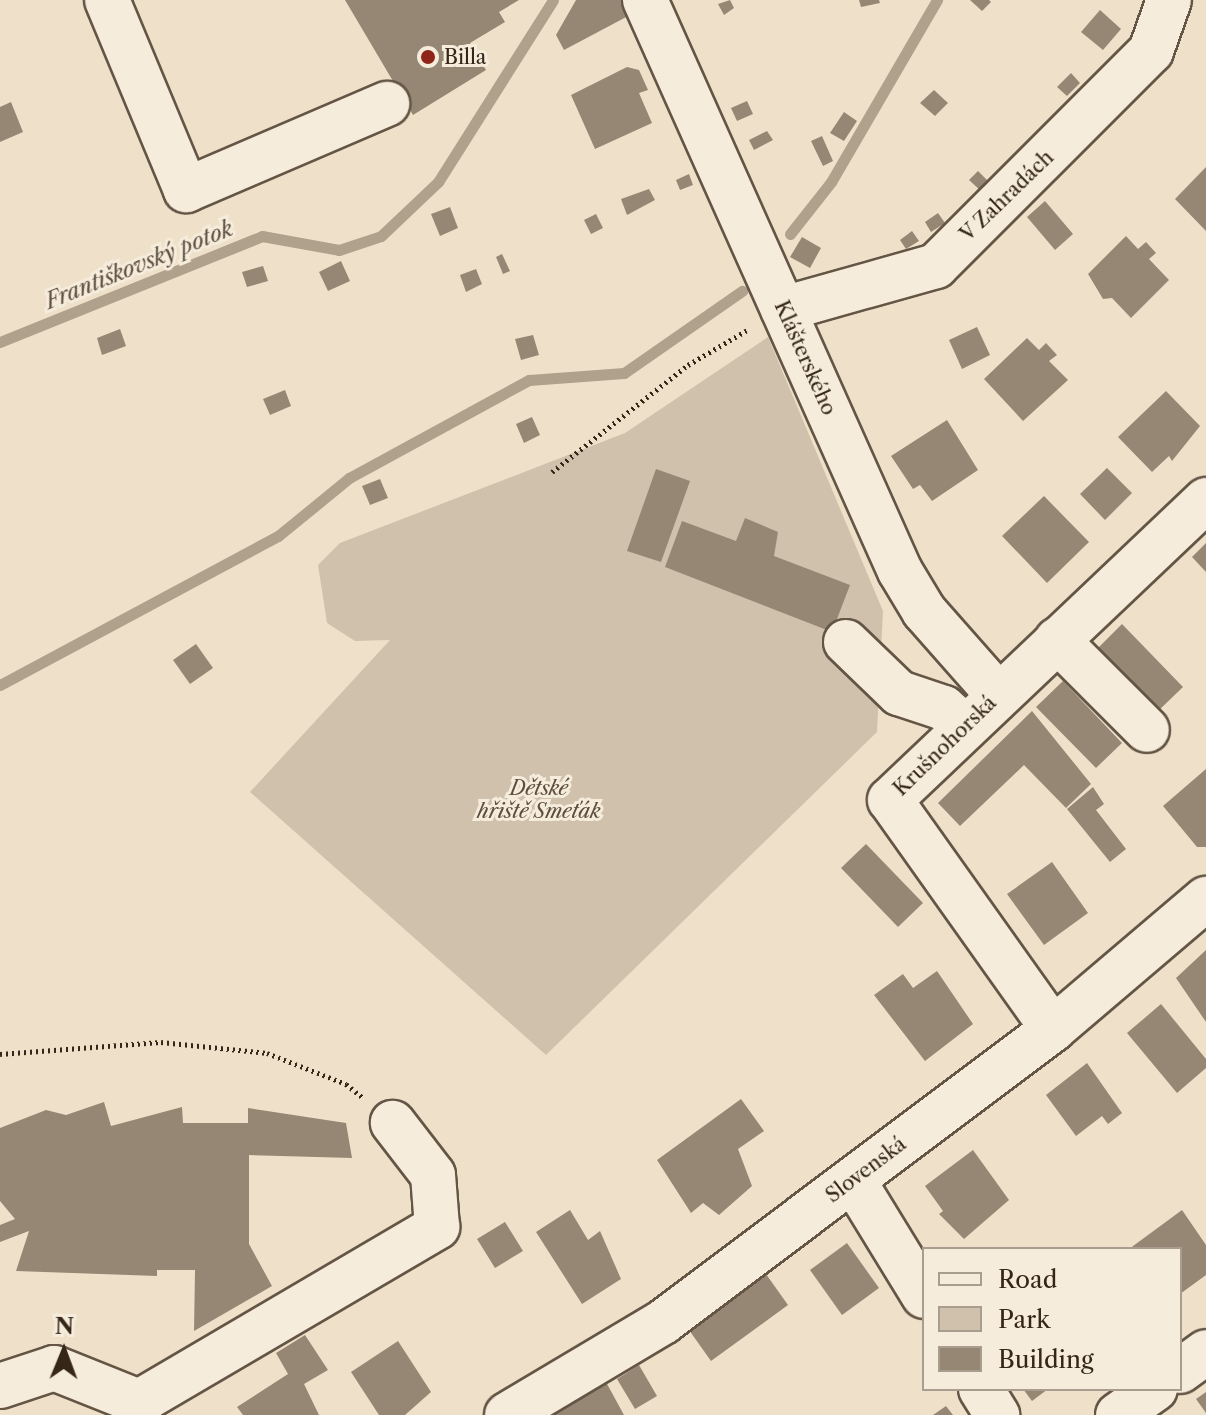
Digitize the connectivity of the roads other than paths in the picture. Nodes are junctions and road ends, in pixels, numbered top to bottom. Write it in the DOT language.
graph roads {
  1 [pos="107,0"];
  2 [pos="645,0"];
  3 [pos="1169,0"];
  4 [pos="387,104"];
  5 [pos="783,309"];
  6 [pos="1206,500"];
  7 [pos="1057,640"];
  8 [pos="846,642"];
  9 [pos="998,695"];
  10 [pos="965,727"];
  11 [pos="1147,730"];
  12 [pos="1206,899"];
  13 [pos="1053,1029"];
  14 [pos="393,1123"];
  15 [pos="853,1180"];
  16 [pos="922,1293"];
  17 [pos="1206,1352"];
  18 [pos="1182,1370"];
  19 [pos="0,1386"];
  20 [pos="982,1391"];
  21 [pos="1152,1391"];
  22 [pos="139,1409"];
  23 [pos="507,1415"];
  24 [pos="997,1415"];
  25 [pos="1118,1415"];
  1 -- 4 [label="street"];
  2 -- 5 [label="street, Klášterského"];
  3 -- 5 [label="street, V Zahradách"];
  5 -- 9 [label="street, Klášterského"];
  6 -- 7 [label="street, Krušnohorská"];
  7 -- 9 [label="street, Krušnohorská"];
  7 -- 11 [label="street"];
  8 -- 10 [label="street"];
  9 -- 10 [label="street, Krušnohorská"];
  10 -- 13 [label="street, Krušnohorská"];
  12 -- 13 [label="street, Slovenská"];
  13 -- 15 [label="street, Slovenská"];
  14 -- 22 [label="street"];
  15 -- 16 [label="street"];
  15 -- 23 [label="street, Slovenská"];
  17 -- 18 [label="street"];
  19 -- 22 [label="street"];
  20 -- 24 [label="street"];
  21 -- 25 [label="street"];
}
